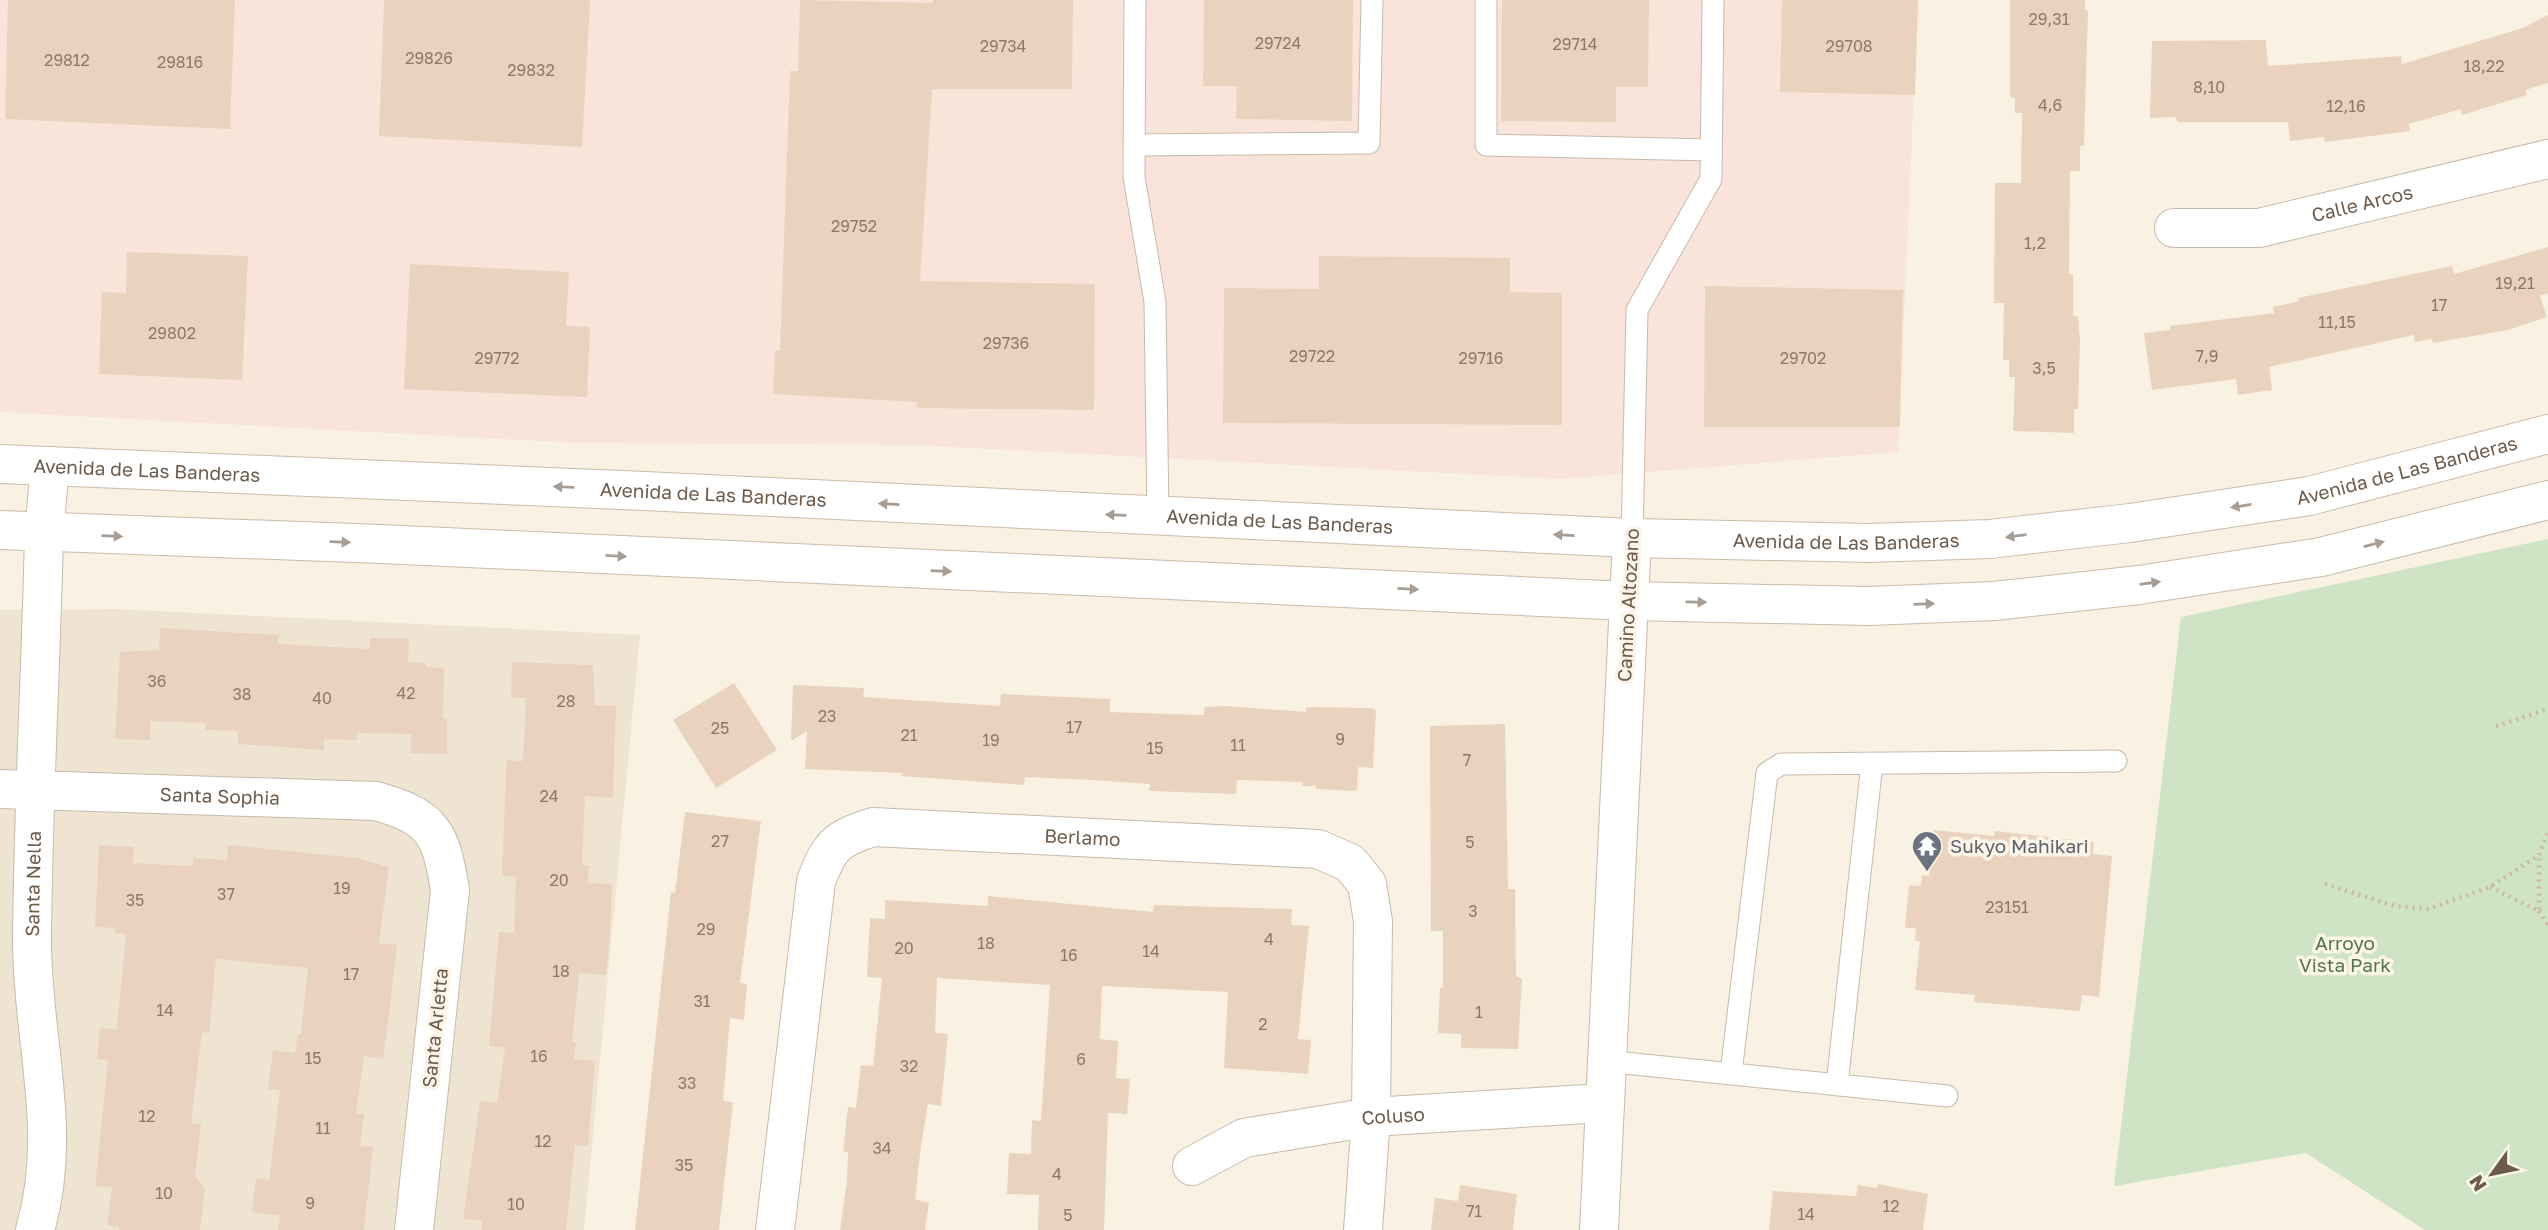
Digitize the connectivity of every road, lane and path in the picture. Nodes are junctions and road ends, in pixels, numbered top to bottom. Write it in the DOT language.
graph roads {
  1 [pos="1135,0"];
  2 [pos="1372,0"];
  3 [pos="1486,0"];
  4 [pos="1713,0"];
  5 [pos="1135,145"];
  6 [pos="1712,150"];
  7 [pos="2548,159"];
  8 [pos="2174,228"];
  9 [pos="2548,434"];
  10 [pos="0,464"];
  11 [pos="50,466"];
  12 [pos="2548,500"];
  13 [pos="1158,516"];
  14 [pos="0,530"];
  15 [pos="44,534"];
  16 [pos="1632,538"];
  17 [pos="1628,601"];
  18 [pos="2548,709"];
  19 [pos="2496,726"];
  20 [pos="2116,761"];
  21 [pos="1872,763"];
  22 [pos="0,789"];
  23 [pos="38,790"];
  24 [pos="432,830"];
  25 [pos="2548,832"];
  26 [pos="2539,855"];
  27 [pos="2325,884"];
  28 [pos="2490,887"];
  29 [pos="2539,911"];
  30 [pos="2548,925"];
  31 [pos="1605,1061"];
  32 [pos="1731,1073"];
  33 [pos="1837,1084"];
  34 [pos="1947,1096"];
  35 [pos="1604,1103"];
  36 [pos="1371,1117"];
  37 [pos="1192,1166"];
  38 [pos="35,1230"];
  39 [pos="414,1230"];
  40 [pos="775,1230"];
  41 [pos="1363,1230"];
  42 [pos="1599,1230"];
  1 -- 5 [label="lane"];
  2 -- 5 [label="lane"];
  3 -- 6 [label="lane"];
  4 -- 6 [label="lane, Camino Altozano"];
  5 -- 13 [label="lane"];
  6 -- 16 [label="lane, Camino Altozano"];
  7 -- 8 [label="main road, Calle Arcos"];
  9 -- 16 [label="main road, Avenida de Las Banderas, one-way"];
  10 -- 11 [label="main road, Avenida de Las Banderas"];
  13 -- 11 [label="main road, Avenida de Las Banderas, one-way"];
  11 -- 15 [label="main road, Santa Nella"];
  17 -- 12 [label="main road, one-way"];
  16 -- 13 [label="main road, Avenida de Las Banderas, one-way"];
  14 -- 15 [label="main road"];
  15 -- 17 [label="main road, one-way"];
  15 -- 23 [label="main road, Santa Nella"];
  16 -- 17 [label="main road, Camino Altozano"];
  17 -- 31 [label="main road, Camino Altozano"];
  18 -- 19 [label="path"];
  20 -- 21 [label="lane"];
  21 -- 32 [label="lane"];
  21 -- 33 [label="lane"];
  22 -- 23 [label="main road, Santa Sophia"];
  23 -- 24 [label="main road, Santa Sophia"];
  23 -- 38 [label="main road, Santa Nella"];
  24 -- 39 [label="main road, Santa Arletta"];
  25 -- 26 [label="path"];
  26 -- 28 [label="path"];
  26 -- 29 [label="path"];
  27 -- 28 [label="path"];
  28 -- 29 [label="path"];
  29 -- 30 [label="path"];
  31 -- 32 [label="lane"];
  31 -- 35 [label="main road, Camino Altozano"];
  32 -- 33 [label="lane"];
  33 -- 34 [label="lane"];
  35 -- 36 [label="main road, Coluso"];
  35 -- 42 [label="main road, Camino Altozano"];
  36 -- 37 [label="main road, Coluso"];
  36 -- 40 [label="main road, Berlamo"];
  36 -- 41 [label="main road, Berlamo"];
}
